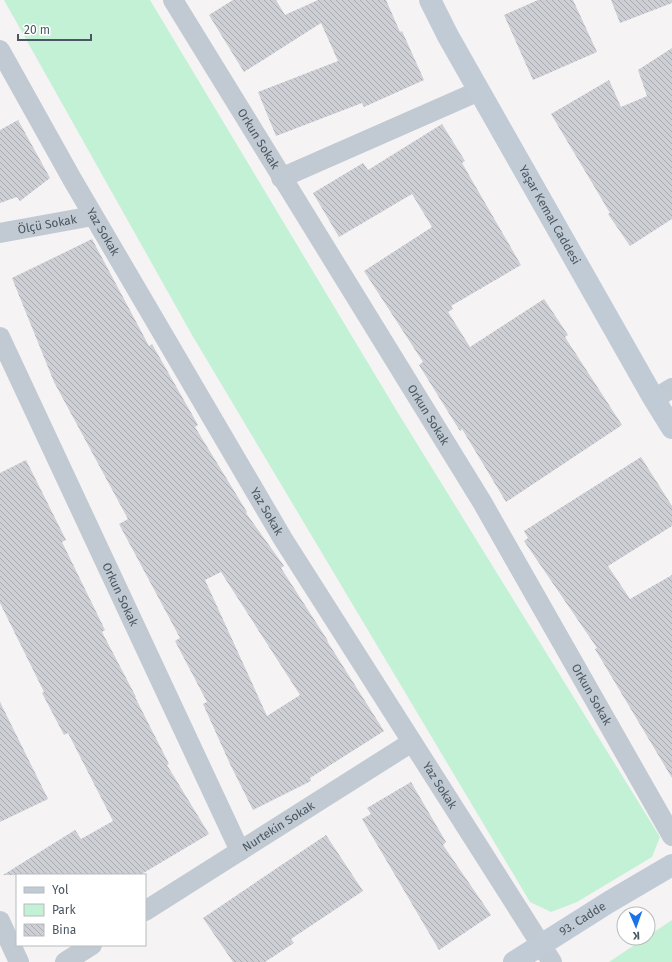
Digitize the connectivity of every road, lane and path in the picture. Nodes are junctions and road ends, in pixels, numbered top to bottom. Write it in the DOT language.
graph roads {
  1 [pos="173,0"];
  2 [pos="430,0"];
  3 [pos="0,50"];
  4 [pos="479,91"];
  5 [pos="281,178"];
  6 [pos="94,216"];
  7 [pos="0,233"];
  8 [pos="0,338"];
  9 [pos="672,388"];
  10 [pos="654,399"];
  11 [pos="672,428"];
  12 [pos="412,742"];
  13 [pos="672,836"];
  14 [pos="240,851"];
  15 [pos="672,865"];
  16 [pos="146,910"];
  17 [pos="0,921"];
  18 [pos="90,946"];
  19 [pos="547,954"];
  20 [pos="19,962"];
  21 [pos="65,962"];
  22 [pos="514,962"];
  1 -- 5 [label="street, Orkun Sokak"];
  2 -- 4 [label="street, Yaşar Kemal Caddesi"];
  3 -- 6 [label="street, Yaz Sokak"];
  4 -- 5 [label="street"];
  4 -- 10 [label="street, Yaşar Kemal Caddesi"];
  5 -- 13 [label="street, Orkun Sokak"];
  6 -- 7 [label="street, Ölçü Sokak"];
  6 -- 12 [label="street, Yaz Sokak"];
  8 -- 14 [label="street, Orkun Sokak"];
  9 -- 10 [label="street"];
  10 -- 11 [label="street, Yaşar Kemal Caddesi"];
  12 -- 14 [label="street, Nurtekin Sokak"];
  12 -- 19 [label="street, Yaz Sokak"];
  14 -- 16 [label="street, Nurtekin Sokak"];
  15 -- 19 [label="street, 93. Cadde"];
  17 -- 20 [label="street"];
  18 -- 21 [label="street"];
  19 -- 22 [label="street, 93. Cadde"];
}
